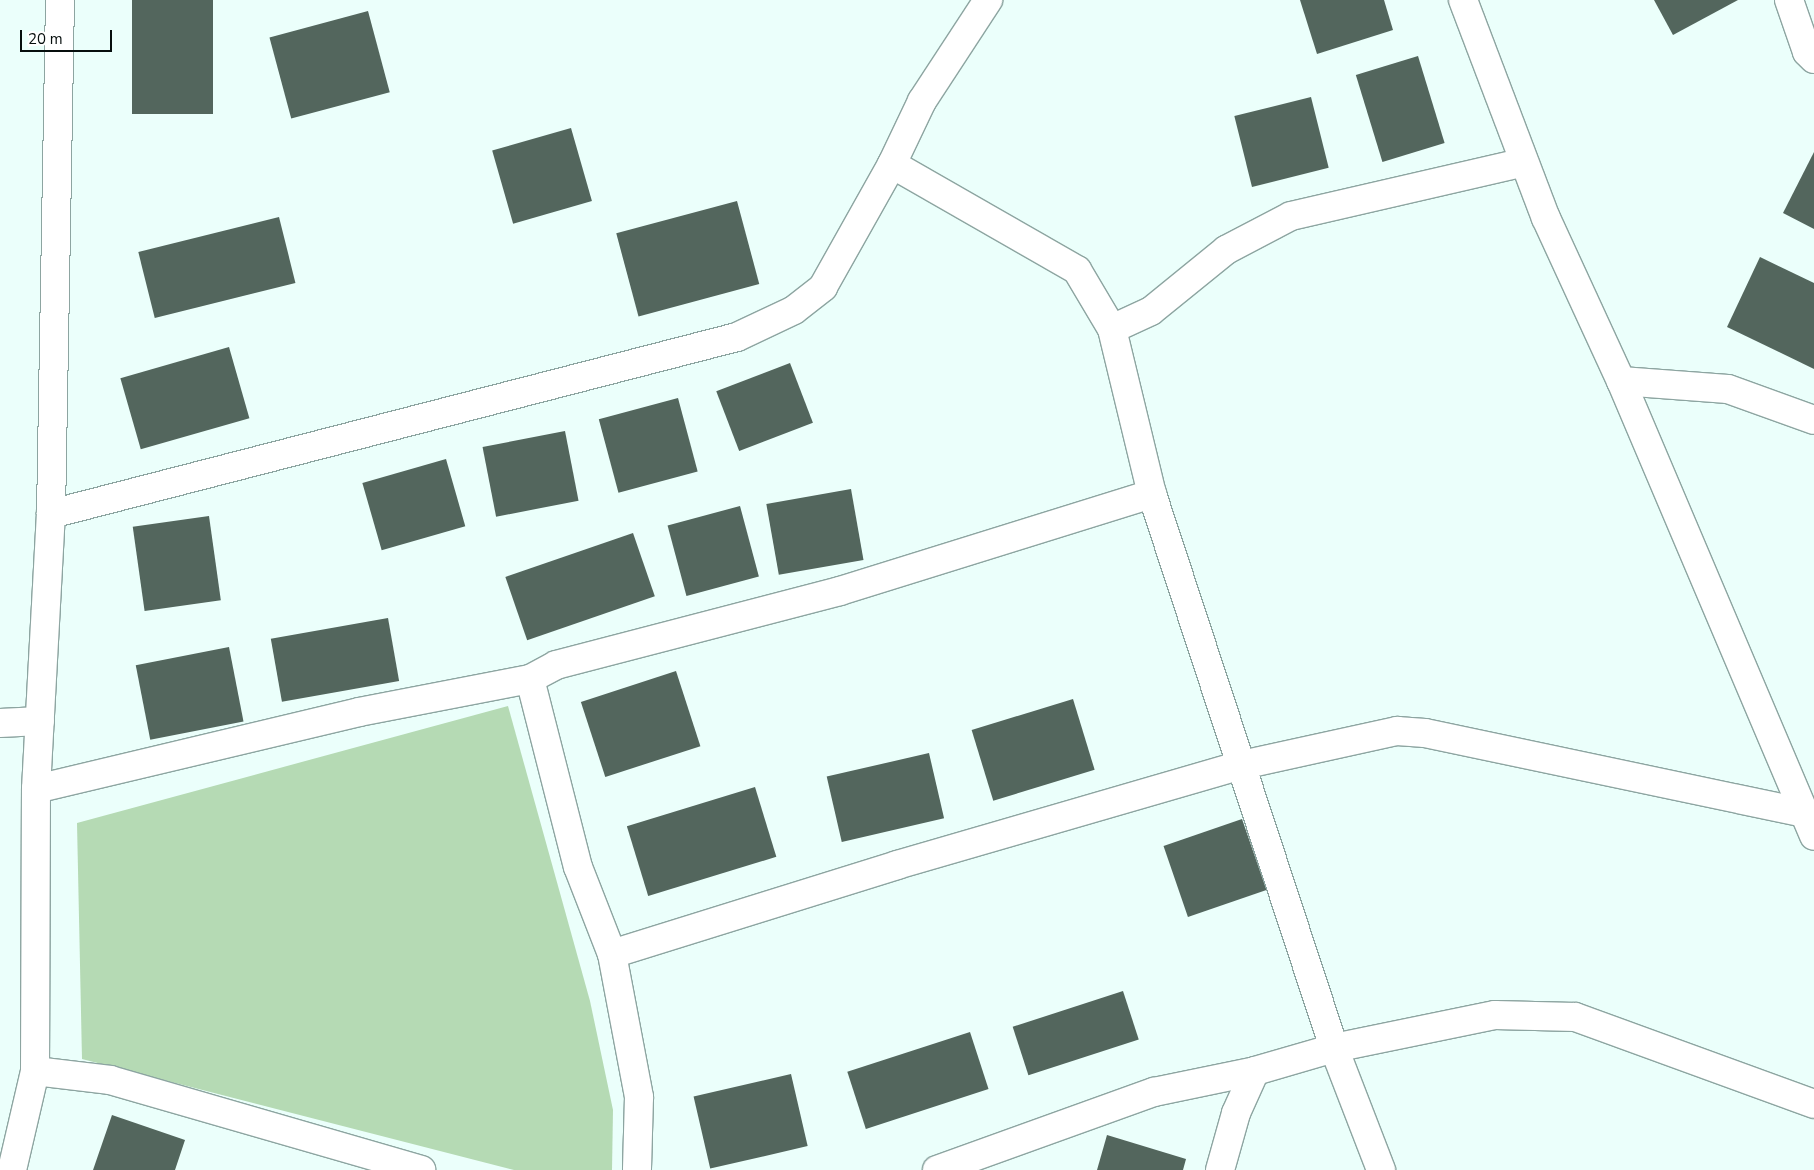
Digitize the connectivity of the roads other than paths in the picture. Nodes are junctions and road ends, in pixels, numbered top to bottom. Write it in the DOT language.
graph roads {
  1 [pos="60,0"];
  2 [pos="988,0"];
  3 [pos="1463,0"];
  4 [pos="1789,0"];
  5 [pos="1814,59"];
  6 [pos="1524,162"];
  7 [pos="892,164"];
  8 [pos="1112,329"];
  9 [pos="1621,381"];
  10 [pos="1814,420"];
  11 [pos="1152,494"];
  12 [pos="51,514"];
  13 [pos="530,679"];
  14 [pos="40,721"];
  15 [pos="0,723"];
  16 [pos="1242,765"];
  17 [pos="36,789"];
  18 [pos="1809,824"];
  19 [pos="612,954"];
  20 [pos="1334,1048"];
  21 [pos="35,1071"];
  22 [pos="1254,1071"];
  23 [pos="1814,1104"];
  24 [pos="352,1161"];
  25 [pos="12,1170"];
  26 [pos="421,1170"];
  27 [pos="638,1170"];
  28 [pos="937,1170"];
  29 [pos="1220,1170"];
  30 [pos="1381,1170"];
  1 -- 12 [label="street"];
  2 -- 7 [label="street"];
  3 -- 6 [label="street"];
  4 -- 5 [label="street"];
  6 -- 8 [label="street"];
  6 -- 9 [label="street"];
  7 -- 8 [label="street"];
  7 -- 12 [label="street"];
  8 -- 11 [label="street"];
  9 -- 10 [label="street"];
  9 -- 18 [label="street"];
  11 -- 13 [label="street"];
  11 -- 16 [label="street"];
  12 -- 14 [label="street"];
  13 -- 17 [label="street"];
  13 -- 19 [label="street"];
  14 -- 15 [label="street"];
  14 -- 17 [label="street"];
  16 -- 18 [label="street"];
  16 -- 19 [label="street"];
  16 -- 20 [label="street"];
  17 -- 21 [label="street"];
  19 -- 27 [label="street"];
  20 -- 22 [label="street"];
  20 -- 23 [label="street"];
  20 -- 30 [label="street"];
  21 -- 24 [label="street"];
  21 -- 25 [label="street"];
  22 -- 28 [label="street"];
  22 -- 29 [label="street"];
  24 -- 26 [label="street"];
}
